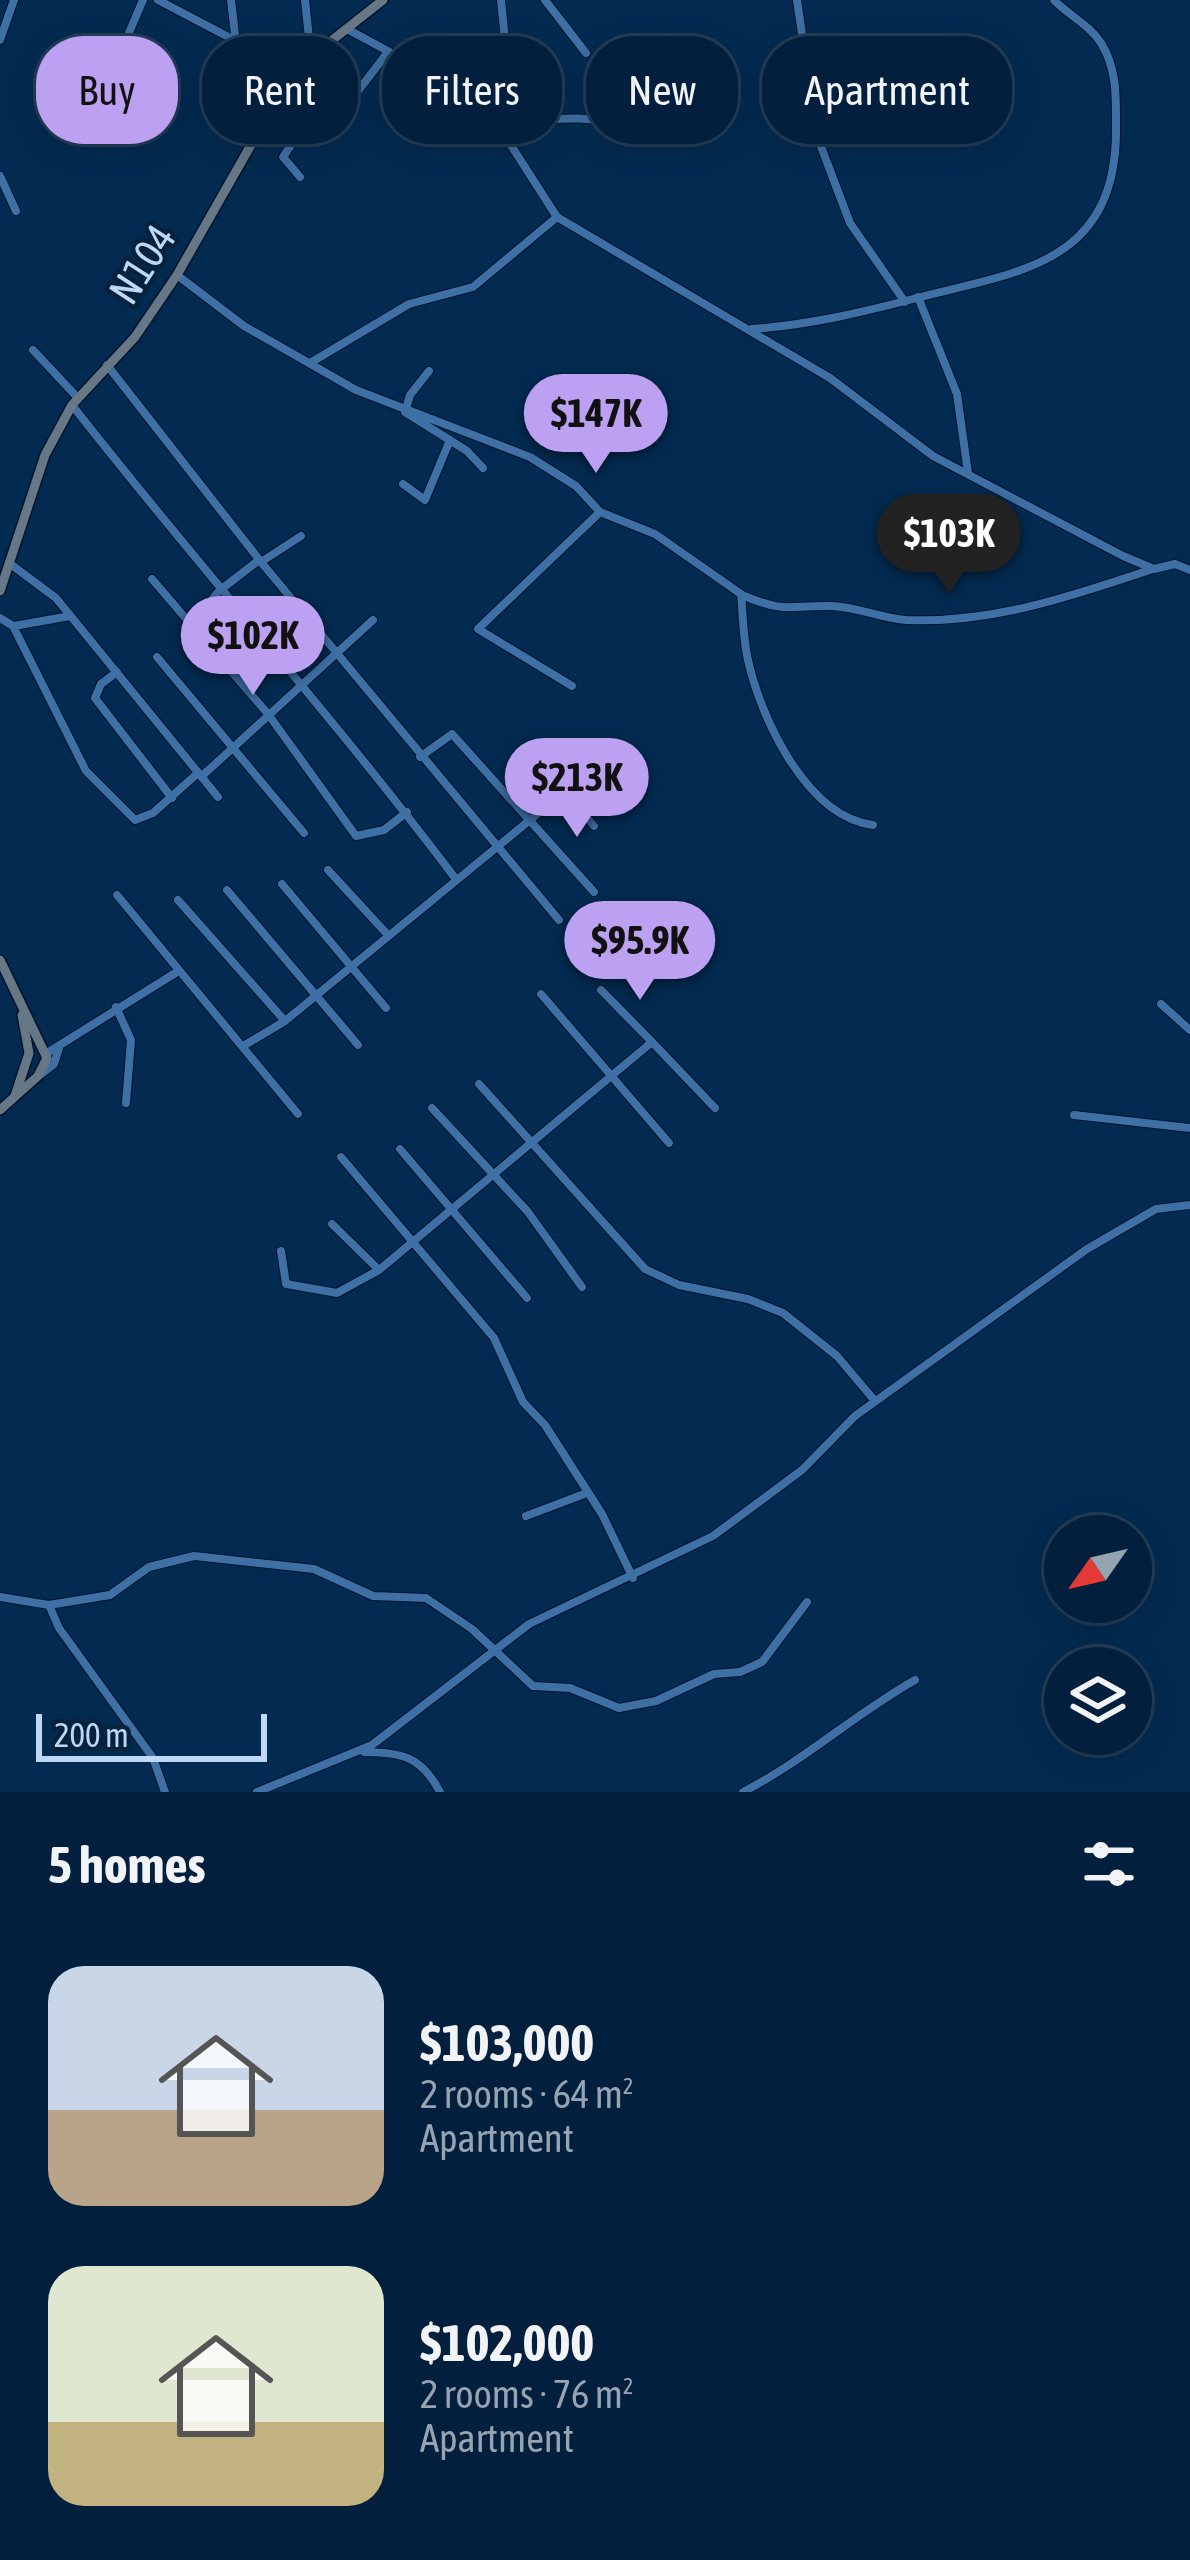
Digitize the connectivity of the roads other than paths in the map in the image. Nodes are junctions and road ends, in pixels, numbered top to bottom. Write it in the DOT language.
graph roads {
  1 [pos="14,0"];
  2 [pos="143,0"];
  3 [pos="158,0"];
  4 [pos="231,0"];
  5 [pos="305,0"];
  6 [pos="383,0"];
  7 [pos="501,0"];
  8 [pos="545,0"];
  9 [pos="797,0"];
  10 [pos="1054,0"];
  11 [pos="347,29"];
  12 [pos="128,36"];
  13 [pos="222,36"];
  14 [pos="235,36"];
  15 [pos="309,36"];
  16 [pos="338,36"];
  17 [pos="505,36"];
  18 [pos="0,40"];
  19 [pos="382,49"];
  20 [pos="586,53"];
  21 [pos="382,60"];
  22 [pos="251,144"];
  23 [pos="508,144"];
  24 [pos="0,176"];
  25 [pos="300,177"];
  26 [pos="16,211"];
  27 [pos="557,217"];
  28 [pos="177,275"];
  29 [pos="918,298"];
  30 [pos="905,302"];
  31 [pos="752,328"];
  32 [pos="33,350"];
  33 [pos="310,363"];
  34 [pos="107,364"];
  35 [pos="429,371"];
  36 [pos="75,401"];
  37 [pos="405,409"];
  38 [pos="450,440"];
  39 [pos="483,468"];
  40 [pos="968,473"];
  41 [pos="403,484"];
  42 [pos="600,512"];
  43 [pos="301,536"];
  44 [pos="7,559"];
  45 [pos="260,561"];
  46 [pos="1154,569"];
  47 [pos="1190,570"];
  48 [pos="152,579"];
  49 [pos="0,591"];
  50 [pos="219,591"];
  51 [pos="741,594"];
  52 [pos="72,616"];
  53 [pos="0,618"];
  54 [pos="373,620"];
  55 [pos="190,625"];
  56 [pos="13,626"];
  57 [pos="337,655"];
  58 [pos="157,657"];
  59 [pos="117,672"];
  60 [pos="302,683"];
  61 [pos="572,686"];
  62 [pos="268,714"];
  63 [pos="232,745"];
  64 [pos="420,757"];
  65 [pos="538,760"];
  66 [pos="596,765"];
  67 [pos="200,775"];
  68 [pos="562,790"];
  69 [pos="218,796"];
  70 [pos="172,798"];
  71 [pos="407,812"];
  72 [pos="528,818"];
  73 [pos="873,825"];
  74 [pos="594,826"];
  75 [pos="304,833"];
  76 [pos="496,846"];
  77 [pos="328,870"];
  78 [pos="455,878"];
  79 [pos="282,884"];
  80 [pos="227,890"];
  81 [pos="594,892"];
  82 [pos="117,896"];
  83 [pos="178,900"];
  84 [pos="559,920"];
  85 [pos="388,935"];
  86 [pos="0,960"];
  87 [pos="351,966"];
  88 [pos="178,972"];
  89 [pos="4,979"];
  90 [pos="601,990"];
  91 [pos="17,992"];
  92 [pos="318,992"];
  93 [pos="541,994"];
  94 [pos="1161,1004"];
  95 [pos="116,1007"];
  96 [pos="386,1008"];
  97 [pos="285,1021"];
  98 [pos="1190,1030"];
  99 [pos="652,1042"];
  100 [pos="245,1045"];
  101 [pos="358,1045"];
  102 [pos="60,1047"];
  103 [pos="46,1053"];
  104 [pos="38,1076"];
  105 [pos="611,1077"];
  106 [pos="478,1084"];
  107 [pos="15,1098"];
  108 [pos="126,1103"];
  109 [pos="431,1108"];
  110 [pos="715,1108"];
  111 [pos="0,1110"];
  112 [pos="298,1114"];
  113 [pos="1074,1115"];
  114 [pos="1190,1128"];
  115 [pos="534,1143"];
  116 [pos="669,1143"];
  117 [pos="400,1149"];
  118 [pos="341,1157"];
  119 [pos="494,1174"];
  120 [pos="1190,1205"];
  121 [pos="451,1208"];
  122 [pos="332,1224"];
  123 [pos="411,1241"];
  124 [pos="281,1251"];
  125 [pos="379,1270"];
  126 [pos="582,1287"];
  127 [pos="527,1298"];
  128 [pos="875,1401"];
  129 [pos="587,1493"];
  130 [pos="526,1516"];
  131 [pos="634,1578"];
  132 [pos="0,1597"];
  133 [pos="808,1602"];
  134 [pos="50,1605"];
  135 [pos="495,1649"];
  136 [pos="915,1680"];
  137 [pos="360,1751"];
  138 [pos="756,1789"];
  139 [pos="165,1792"];
  140 [pos="257,1792"];
  141 [pos="440,1792"];
  142 [pos="743,1792"];
  1 -- 18 [label="street"];
  2 -- 12 [label="street"];
  3 -- 13 [label="street"];
  4 -- 14 [label="street"];
  5 -- 15 [label="street"];
  6 -- 11 [label="street, N104 / N104"];
  7 -- 17 [label="street"];
  8 -- 20 [label="street"];
  9 -- 30 [label="street"];
  10 -- 29 [label="street"];
  11 -- 16 [label="street, N104 / N104"];
  11 -- 19 [label="street"];
  21 -- 25 [label="street"];
  22 -- 28 [label="street, N104 / N104"];
  23 -- 27 [label="street"];
  24 -- 26 [label="street"];
  27 -- 31 [label="street"];
  27 -- 33 [label="street"];
  28 -- 33 [label="street"];
  28 -- 34 [label="street, N104 / N104"];
  29 -- 30 [label="street"];
  29 -- 40 [label="street"];
  30 -- 31 [label="street"];
  31 -- 40 [label="street"];
  32 -- 36 [label="street"];
  33 -- 37 [label="street"];
  34 -- 36 [label="street, N104 / N104"];
  34 -- 45 [label="street"];
  35 -- 37 [label="street"];
  36 -- 44 [label="street, N104 / N104"];
  36 -- 50 [label="street"];
  37 -- 38 [label="street"];
  37 -- 42 [label="street"];
  38 -- 39 [label="street"];
  38 -- 41 [label="street"];
  40 -- 46 [label="street"];
  42 -- 51 [label="street"];
  42 -- 61 [label="street"];
  43 -- 45 [label="street"];
  44 -- 49 [label="street, N104 / N104"];
  44 -- 52 [label="street"];
  45 -- 50 [label="street"];
  45 -- 57 [label="street"];
  46 -- 47 [label="street"];
  46 -- 51 [label="street"];
  48 -- 55 [label="street"];
  50 -- 55 [label="street"];
  50 -- 60 [label="street"];
  51 -- 73 [label="street"];
  52 -- 56 [label="street"];
  52 -- 59 [label="street"];
  53 -- 56 [label="street"];
  54 -- 57 [label="street"];
  55 -- 62 [label="street"];
  56 -- 70 [label="street"];
  57 -- 60 [label="street"];
  57 -- 64 [label="street"];
  58 -- 63 [label="street"];
  59 -- 67 [label="street"];
  59 -- 70 [label="street"];
  60 -- 62 [label="street"];
  60 -- 71 [label="street"];
  62 -- 63 [label="street"];
  62 -- 71 [label="street"];
  63 -- 67 [label="street"];
  63 -- 75 [label="street"];
  64 -- 72 [label="street"];
  64 -- 76 [label="street"];
  65 -- 68 [label="street"];
  66 -- 68 [label="street"];
  67 -- 69 [label="street"];
  67 -- 70 [label="street"];
  68 -- 72 [label="street"];
  68 -- 74 [label="street"];
  71 -- 78 [label="street"];
  72 -- 76 [label="street"];
  72 -- 81 [label="street"];
  76 -- 78 [label="street"];
  76 -- 84 [label="street"];
  77 -- 85 [label="street"];
  78 -- 85 [label="street"];
  79 -- 87 [label="street"];
  80 -- 92 [label="street"];
  82 -- 88 [label="street"];
  83 -- 97 [label="street"];
  85 -- 87 [label="street"];
  86 -- 89 [label="street"];
  87 -- 92 [label="street"];
  87 -- 96 [label="street"];
  88 -- 95 [label="street"];
  88 -- 100 [label="street"];
  89 -- 91 [label="street"];
  90 -- 99 [label="street"];
  91 -- 103 [label="street"];
  91 -- 107 [label="street"];
  92 -- 97 [label="street"];
  92 -- 101 [label="street"];
  93 -- 105 [label="street"];
  94 -- 98 [label="street"];
  95 -- 102 [label="street"];
  95 -- 108 [label="street"];
  97 -- 100 [label="street"];
  99 -- 105 [label="street"];
  99 -- 110 [label="street"];
  100 -- 112 [label="street"];
  102 -- 103 [label="street"];
  102 -- 104 [label="street"];
  103 -- 104 [label="street"];
  104 -- 107 [label="street"];
  105 -- 115 [label="street"];
  105 -- 116 [label="street"];
  106 -- 115 [label="street"];
  107 -- 111 [label="street"];
  109 -- 119 [label="street"];
  113 -- 114 [label="street"];
  115 -- 119 [label="street"];
  115 -- 128 [label="street"];
  117 -- 121 [label="street"];
  118 -- 123 [label="street"];
  119 -- 121 [label="street"];
  119 -- 126 [label="street"];
  120 -- 128 [label="street"];
  121 -- 123 [label="street"];
  121 -- 127 [label="street"];
  122 -- 125 [label="street"];
  123 -- 125 [label="street"];
  123 -- 129 [label="street"];
  124 -- 125 [label="street"];
  128 -- 131 [label="street"];
  129 -- 130 [label="street"];
  129 -- 131 [label="street"];
  131 -- 135 [label="street"];
  132 -- 134 [label="street"];
  133 -- 135 [label="street"];
  134 -- 135 [label="street"];
  134 -- 139 [label="street"];
  135 -- 137 [label="street"];
  136 -- 138 [label="street"];
  137 -- 140 [label="street"];
  137 -- 141 [label="street"];
  138 -- 142 [label="street"];
}
